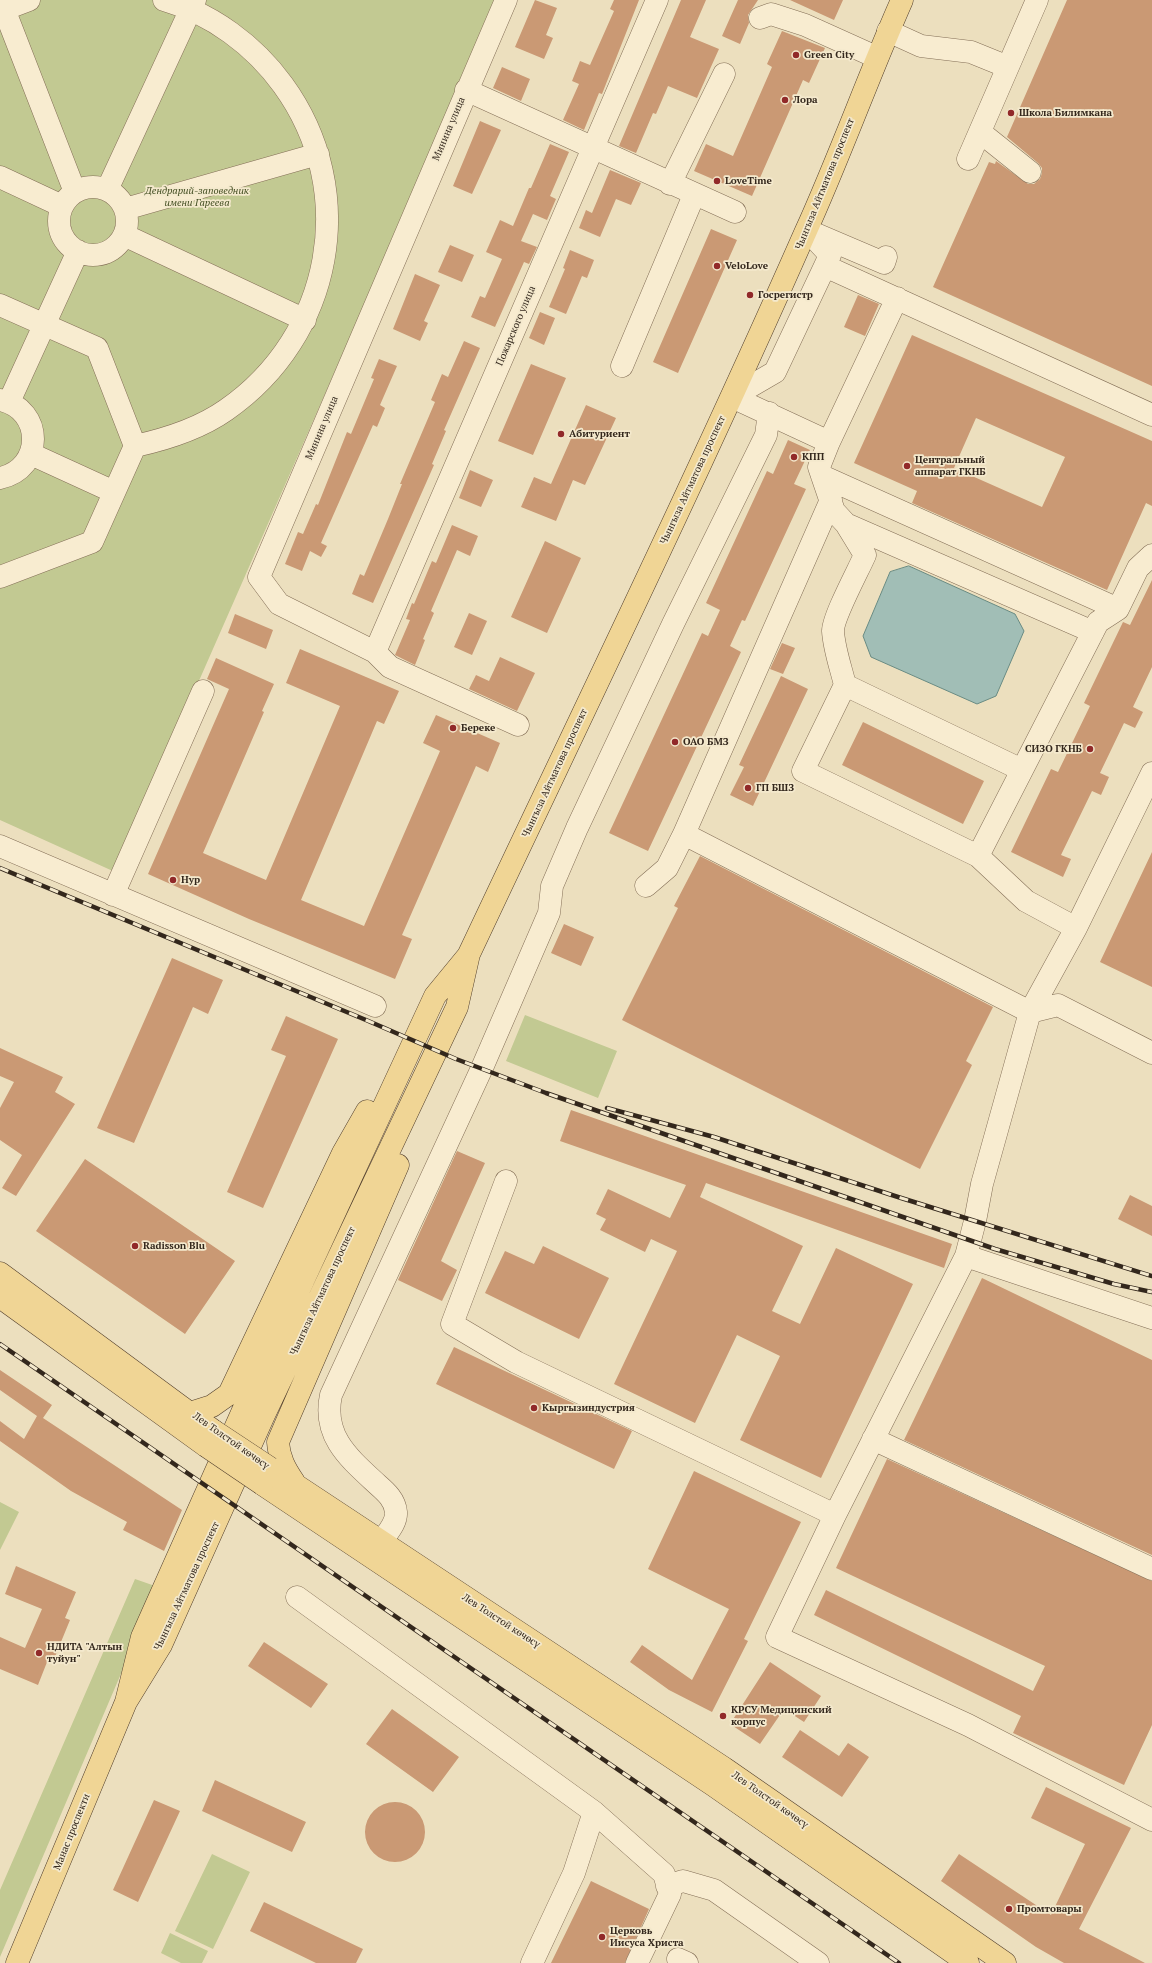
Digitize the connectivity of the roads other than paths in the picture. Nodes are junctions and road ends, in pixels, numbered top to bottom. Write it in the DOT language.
graph roads {
  1 [pos="29,0"];
  2 [pos="164,0"];
  3 [pos="506,0"];
  4 [pos="657,0"];
  5 [pos="902,0"];
  6 [pos="1037,0"];
  7 [pos="193,5"];
  8 [pos="2,10"];
  9 [pos="760,18"];
  10 [pos="888,31"];
  11 [pos="876,58"];
  12 [pos="1008,67"];
  13 [pos="724,74"];
  14 [pos="466,90"];
  15 [pos="980,132"];
  16 [pos="593,148"];
  17 [pos="318,154"];
  18 [pos="968,159"];
  19 [pos="1030,172"];
  20 [pos="0,177"];
  21 [pos="670,184"];
  22 [pos="107,190"];
  23 [pos="694,194"];
  24 [pos="68,199"];
  25 [pos="125,209"];
  26 [pos="735,212"];
  27 [pos="807,230"];
  28 [pos="124,235"];
  29 [pos="78,251"];
  30 [pos="886,257"];
  31 [pos="825,266"];
  32 [pos="897,298"];
  33 [pos="0,305"];
  34 [pos="305,320"];
  35 [pos="45,324"];
  36 [pos="622,366"];
  37 [pos="732,397"];
  38 [pos="4,401"];
  39 [pos="769,413"];
  40 [pos="1152,415"];
  41 [pos="829,442"];
  42 [pos="134,446"];
  43 [pos="31,454"];
  44 [pos="822,476"];
  45 [pos="0,478"];
  46 [pos="114,492"];
  47 [pos="831,500"];
  48 [pos="846,524"];
  49 [pos="1152,555"];
  50 [pos="0,577"];
  51 [pos="1118,609"];
  52 [pos="1093,632"];
  53 [pos="375,652"];
  54 [pos="845,685"];
  55 [pos="203,690"];
  56 [pos="518,725"];
  57 [pos="1022,770"];
  58 [pos="1152,773"];
  59 [pos="684,834"];
  60 [pos="0,846"];
  61 [pos="978,856"];
  62 [pos="646,886"];
  63 [pos="113,895"];
  64 [pos="1076,928"];
  65 [pos="469,954"];
  66 [pos="374,1006"];
  67 [pos="1030,1012"];
  68 [pos="1152,1053"];
  69 [pos="403,1064"];
  70 [pos="425,1074"];
  71 [pos="506,1181"];
  72 [pos="966,1256"];
  73 [pos="0,1272"];
  74 [pos="0,1297"];
  75 [pos="1152,1318"];
  76 [pos="190,1413"];
  77 [pos="210,1439"];
  78 [pos="873,1440"];
  79 [pos="266,1476"];
  80 [pos="296,1486"];
  81 [pos="835,1515"];
  82 [pos="381,1542"];
  83 [pos="1152,1569"];
  84 [pos="297,1597"];
  85 [pos="126,1702"];
  86 [pos="594,1812"];
  87 [pos="1152,1820"];
  88 [pos="667,1886"];
  89 [pos="18,1963"];
  90 [pos="532,1963"];
  91 [pos="637,1963"];
  92 [pos="818,1963"];
  93 [pos="968,1963"];
  94 [pos="1005,1963"];
  1 -- 8 [label="street"];
  2 -- 7 [label="street"];
  3 -- 14 [label="street, Минина улица"];
  4 -- 16 [label="street, Пожарского улица"];
  5 -- 10 [label="main road, Чынгыза Айтматова проспект"];
  6 -- 12 [label="street"];
  7 -- 17 [label="street"];
  7 -- 22 [label="street"];
  8 -- 24 [label="street"];
  9 -- 11 [label="street"];
  10 -- 11 [label="main road, Чынгыза Айтматова проспект"];
  10 -- 12 [label="street"];
  11 -- 27 [label="main road, Чынгыза Айтматова проспект"];
  12 -- 15 [label="street"];
  13 -- 21 [label="street"];
  14 -- 16 [label="street"];
  14 -- 53 [label="street, Минина улица"];
  15 -- 18 [label="street"];
  15 -- 19 [label="street"];
  16 -- 21 [label="street"];
  16 -- 53 [label="street, Пожарского улица"];
  17 -- 25 [label="street"];
  17 -- 34 [label="street"];
  20 -- 24 [label="street"];
  21 -- 23 [label="street"];
  22 -- 24 [label="street"];
  22 -- 25 [label="street"];
  23 -- 26 [label="street"];
  23 -- 36 [label="street"];
  24 -- 29 [label="street"];
  25 -- 28 [label="street"];
  27 -- 30 [label="street"];
  27 -- 31 [label="street"];
  27 -- 37 [label="main road, Чынгыза Айтматова проспект"];
  28 -- 29 [label="street"];
  28 -- 34 [label="street"];
  29 -- 35 [label="street"];
  31 -- 32 [label="street"];
  31 -- 37 [label="street"];
  32 -- 40 [label="street"];
  32 -- 41 [label="street"];
  33 -- 35 [label="street"];
  34 -- 42 [label="street"];
  35 -- 38 [label="street"];
  35 -- 42 [label="street"];
  37 -- 39 [label="street"];
  37 -- 65 [label="main road, Чынгыза Айтматова проспект"];
  38 -- 43 [label="street"];
  39 -- 41 [label="street"];
  39 -- 82 [label="street"];
  41 -- 44 [label="street"];
  42 -- 46 [label="street"];
  43 -- 45 [label="street"];
  43 -- 46 [label="street"];
  44 -- 47 [label="street"];
  44 -- 51 [label="street"];
  46 -- 50 [label="street"];
  47 -- 48 [label="street"];
  47 -- 59 [label="street"];
  48 -- 52 [label="street"];
  48 -- 54 [label="street"];
  49 -- 51 [label="street"];
  51 -- 52 [label="street"];
  52 -- 57 [label="street"];
  53 -- 56 [label="street, Минина улица"];
  54 -- 57 [label="street"];
  54 -- 61 [label="street"];
  55 -- 63 [label="street"];
  57 -- 61 [label="street"];
  58 -- 64 [label="street"];
  59 -- 62 [label="street"];
  59 -- 67 [label="street"];
  60 -- 63 [label="street"];
  61 -- 64 [label="street"];
  63 -- 66 [label="street"];
  64 -- 67 [label="street"];
  65 -- 69 [label="main road, Чынгыза Айтматова проспект"];
  65 -- 70 [label="main road, Чынгыза Айтматова проспект"];
  67 -- 68 [label="street"];
  67 -- 72 [label="street"];
  69 -- 76 [label="main road"];
  69 -- 85 [label="main road, Чынгыза Айтматова проспект"];
  70 -- 80 [label="main road"];
  70 -- 85 [label="main road, Чынгыза Айтматова проспект"];
  71 -- 81 [label="street"];
  72 -- 75 [label="street"];
  72 -- 78 [label="street"];
  73 -- 76 [label="main road, Лев Толстой көчөсү"];
  74 -- 77 [label="main road, Лев Толстой көчөсү"];
  76 -- 77 [label="main road, Лев Толстой көчөсү"];
  77 -- 79 [label="main road, Лев Толстой көчөсү, bridge"];
  78 -- 81 [label="street"];
  78 -- 83 [label="street"];
  79 -- 80 [label="main road, Лев Толстой көчөсү"];
  79 -- 93 [label="main road, Лев Толстой көчөсү"];
  80 -- 82 [label="main road, Лев Толстой көчөсү"];
  81 -- 87 [label="street"];
  82 -- 94 [label="main road, Лев Толстой көчөсү"];
  84 -- 86 [label="street"];
  85 -- 89 [label="main road, Манас проспекти"];
  86 -- 88 [label="street"];
  86 -- 90 [label="street"];
  88 -- 91 [label="street"];
  88 -- 92 [label="street"];
}
